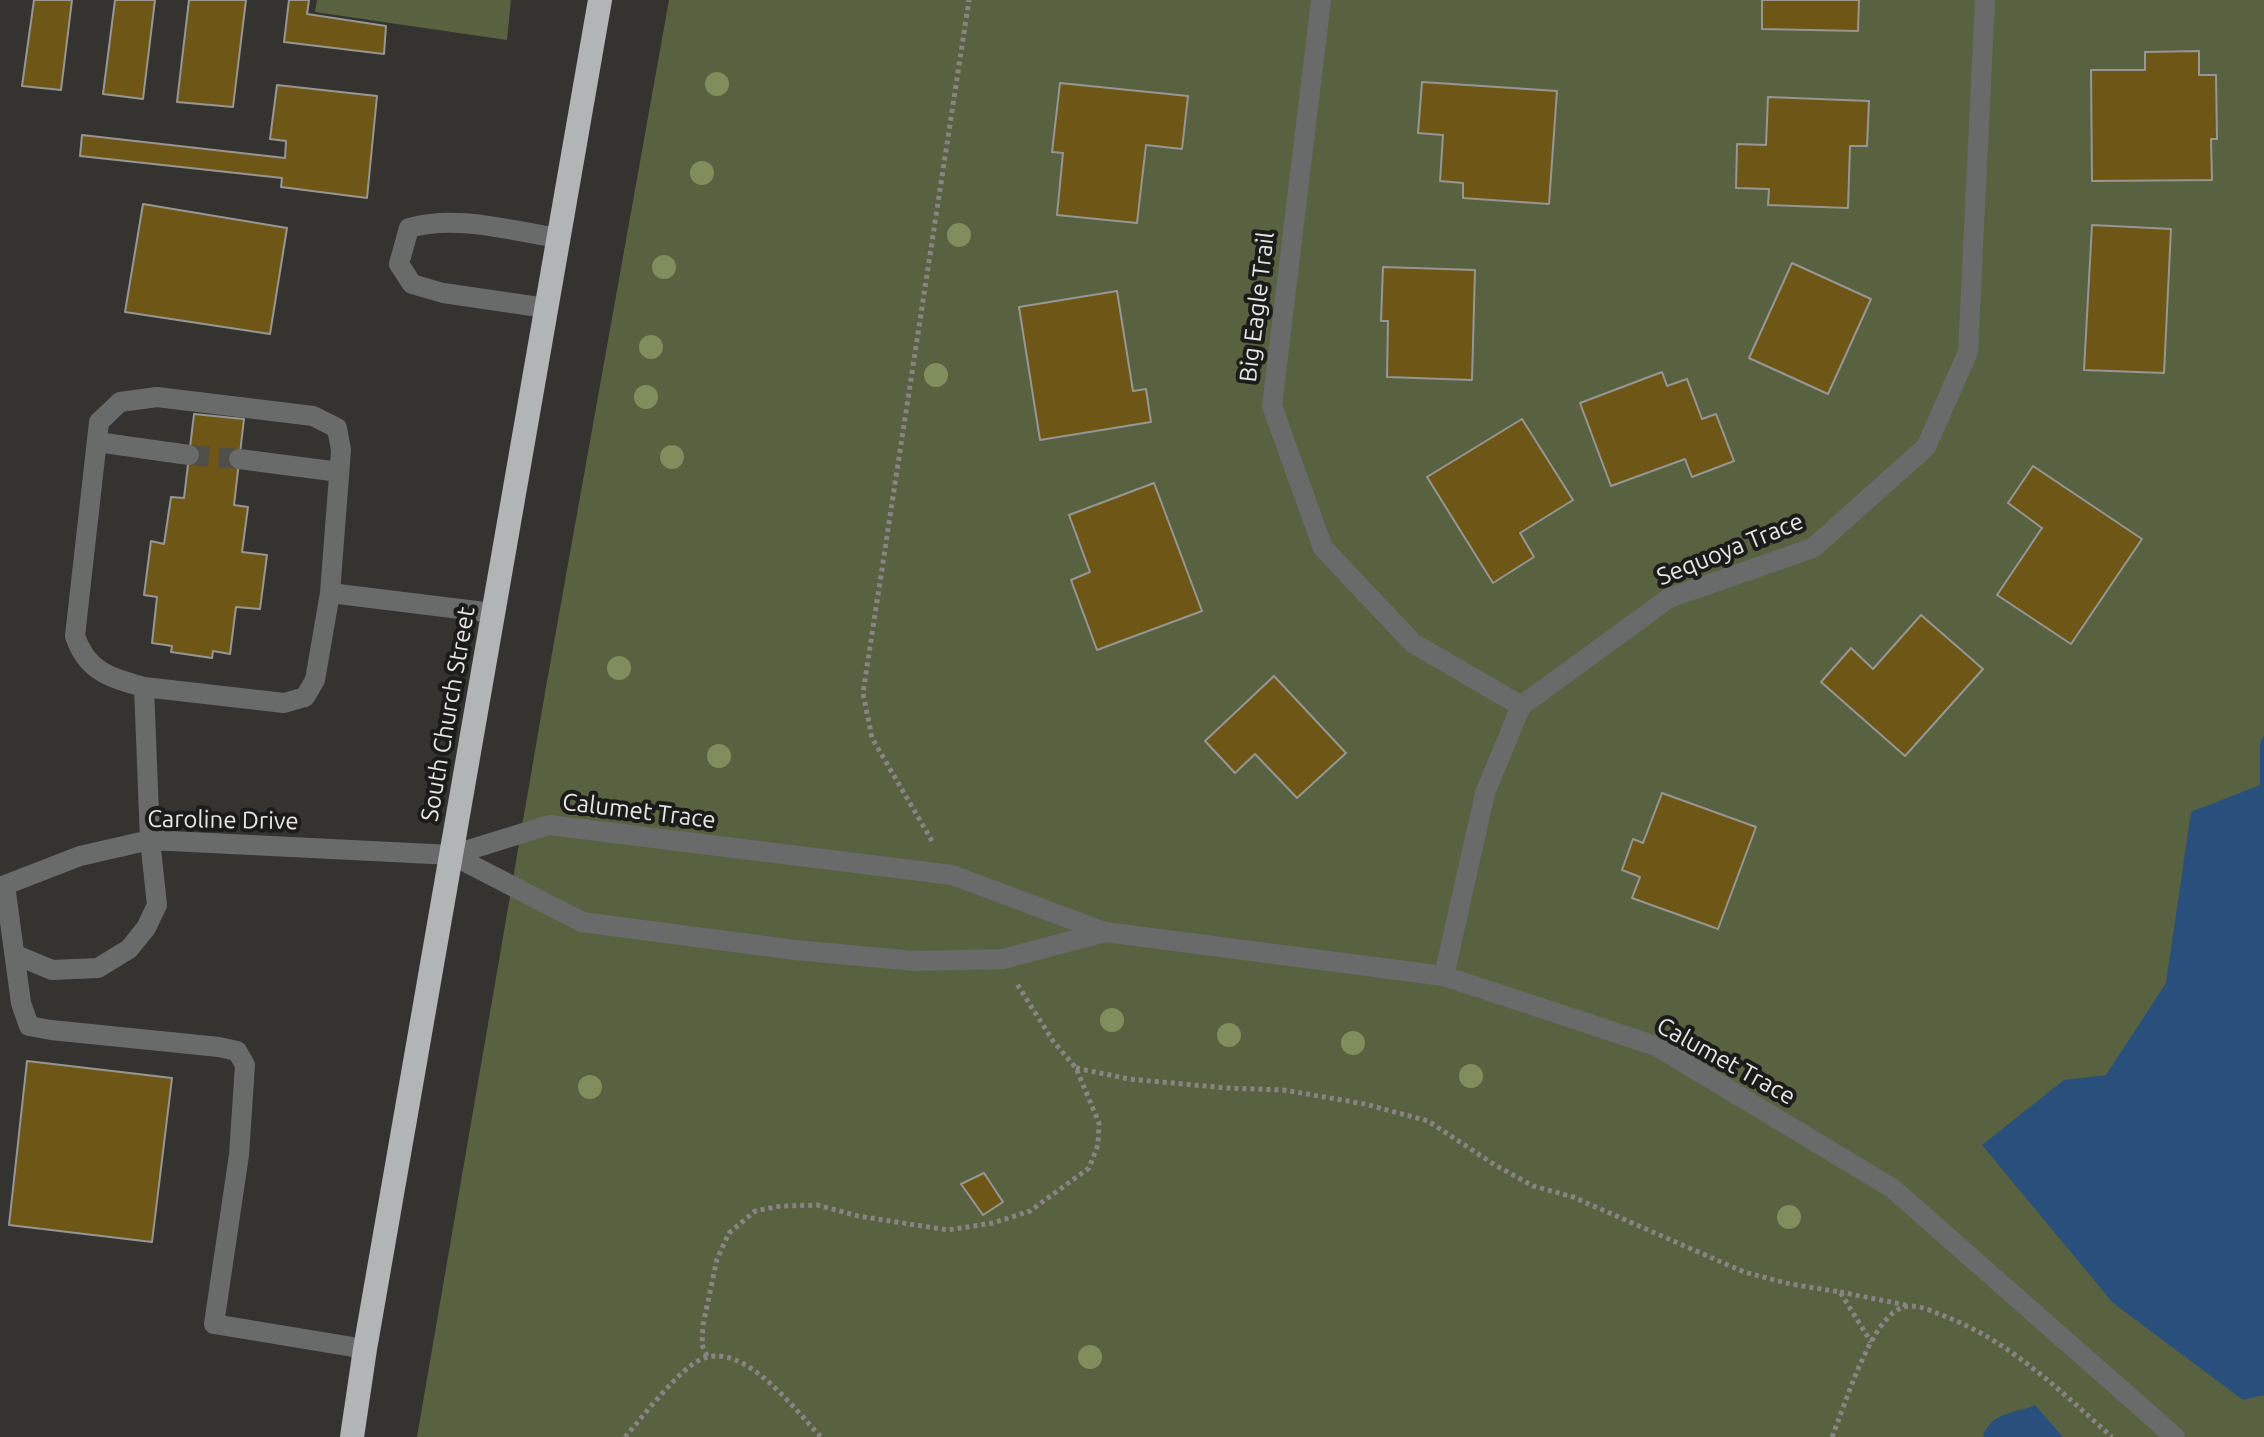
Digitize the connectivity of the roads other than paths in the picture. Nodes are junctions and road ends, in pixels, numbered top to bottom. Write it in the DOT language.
graph roads {
  1 [pos="600,0"];
  2 [pos="1321,0"];
  3 [pos="1985,0"];
  4 [pos="559,238"];
  5 [pos="546,308"];
  6 [pos="97,442"];
  7 [pos="189,455"];
  8 [pos="239,459"];
  9 [pos="339,472"];
  10 [pos="330,593"];
  11 [pos="493,613"];
  12 [pos="144,687"];
  13 [pos="1521,706"];
  14 [pos="150,840"];
  15 [pos="452,855"];
  16 [pos="2,886"];
  17 [pos="1105,932"];
  18 [pos="16,955"];
  19 [pos="1444,976"];
  20 [pos="365,1349"];
  21 [pos="352,1437"];
  22 [pos="2175,1437"];
  1 -- 4 [label="highway, South Church Street"];
  2 -- 13 [label="street, Big Eagle Trail"];
  3 -- 13 [label="street, Sequoya Trace"];
  4 -- 5 [label="highway, South Church Street"];
  4 -- 5 [label="street"];
  5 -- 11 [label="highway, South Church Street"];
  6 -- 7 [label="street"];
  6 -- 9 [label="street"];
  6 -- 12 [label="street"];
  8 -- 9 [label="street"];
  9 -- 10 [label="street"];
  10 -- 11 [label="street"];
  10 -- 12 [label="street"];
  11 -- 15 [label="highway, South Church Street"];
  12 -- 14 [label="street"];
  13 -- 19 [label="street"];
  14 -- 15 [label="street, Caroline Drive"];
  14 -- 16 [label="street, Caroline Drive"];
  14 -- 18 [label="street"];
  15 -- 17 [label="street, Calumet Trace"];
  15 -- 17 [label="street, Calumet Trace"];
  15 -- 20 [label="highway, South Church Street"];
  16 -- 18 [label="street"];
  17 -- 19 [label="street, Calumet Trace"];
  18 -- 20 [label="street"];
  19 -- 22 [label="street, Calumet Trace"];
  20 -- 21 [label="highway, South Church Street"];
}
